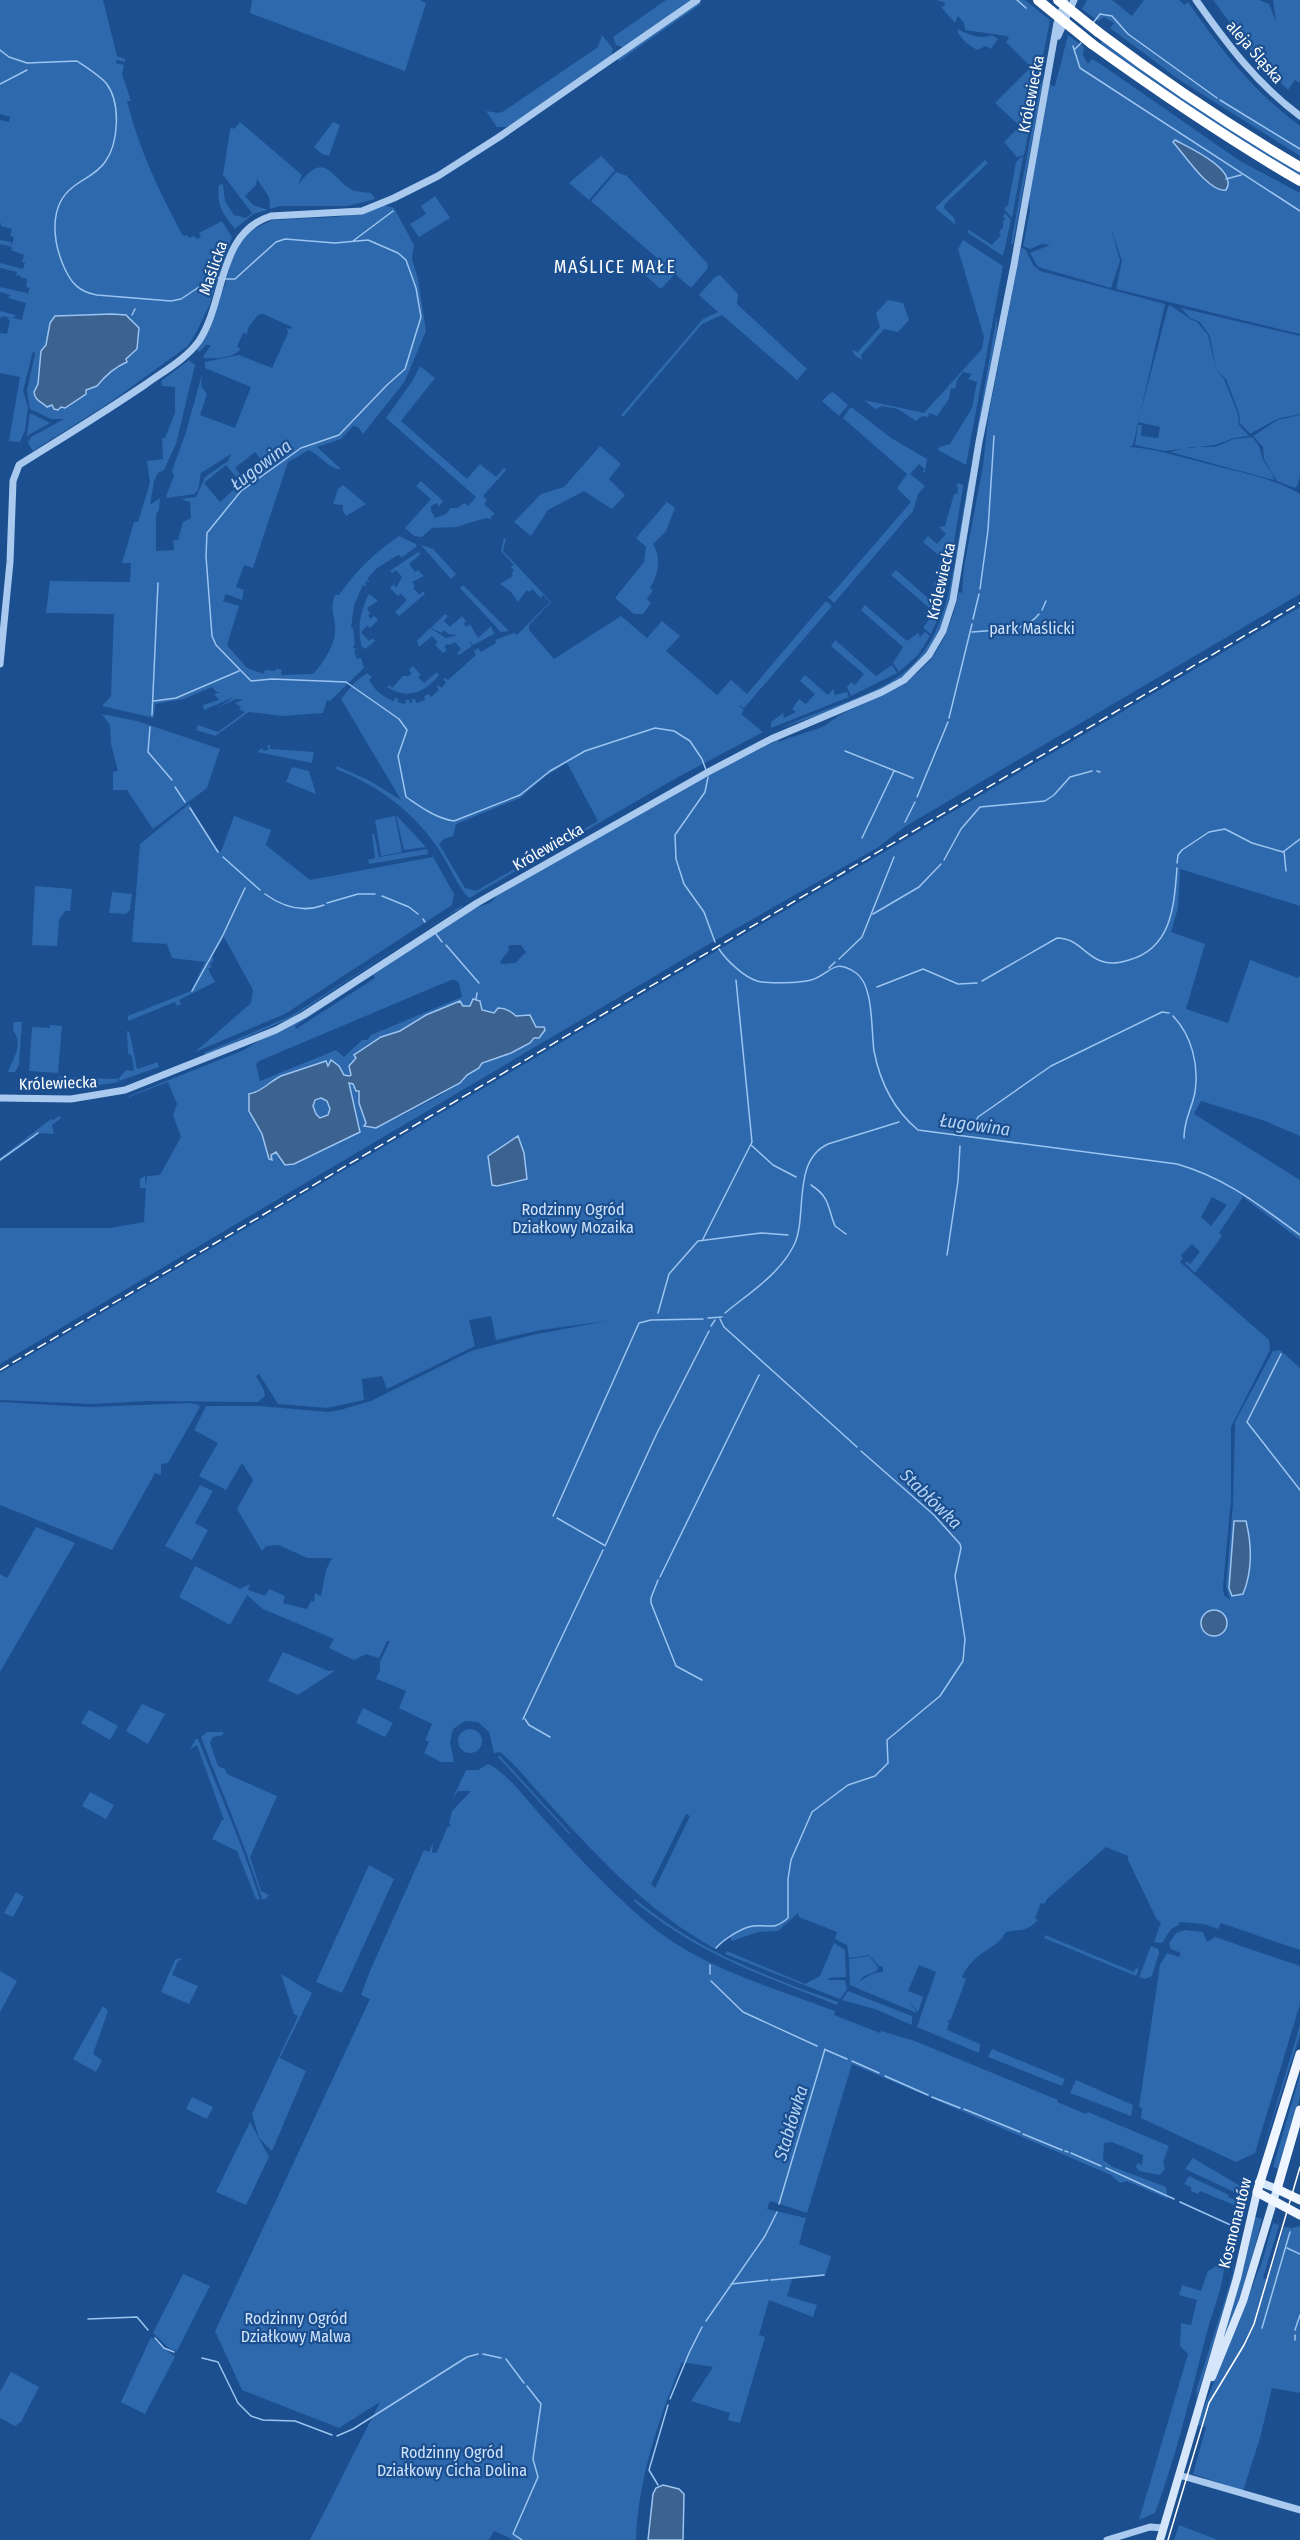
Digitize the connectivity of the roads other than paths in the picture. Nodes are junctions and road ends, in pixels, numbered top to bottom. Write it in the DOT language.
graph roads {
  1 [pos="697,0"];
  2 [pos="1038,0"];
  3 [pos="1059,0"];
  4 [pos="1066,0"];
  5 [pos="1074,0"];
  6 [pos="1196,0"];
  7 [pos="1055,44"];
  8 [pos="1300,116"];
  9 [pos="1300,167"];
  10 [pos="1300,181"];
  11 [pos="0,664"];
  12 [pos="0,1098"];
  13 [pos="1300,2054"];
  14 [pos="1300,2110"];
  15 [pos="1258,2187"];
  16 [pos="1277,2189"];
  17 [pos="1300,2200"];
  18 [pos="1274,2201"];
  19 [pos="1300,2216"];
  20 [pos="1202,2400"];
  21 [pos="1179,2475"];
  22 [pos="1300,2510"];
  23 [pos="1163,2528"];
  24 [pos="1107,2540"];
  25 [pos="1160,2540"];
  1 -- 11 [label="street, Maślicka"];
  2 -- 10 [label="highway, bridge"];
  3 -- 9 [label="highway, bridge"];
  4 -- 7 [label="street, Królewiecka"];
  5 -- 7 [label="street, Królewiecka"];
  6 -- 8 [label="street, aleja Śląska"];
  7 -- 12 [label="street, Królewiecka"];
  13 -- 15 [label="main road, Kosmonautów"];
  14 -- 16 [label="main road, Kosmonautów"];
  15 -- 16 [label="main road"];
  15 -- 18 [label="main road"];
  15 -- 20 [label="main road, Kosmonautów"];
  16 -- 17 [label="main road"];
  16 -- 18 [label="main road, Kosmonautów"];
  18 -- 19 [label="main road"];
  18 -- 20 [label="main road, Kosmonautów"];
  20 -- 21 [label="main road, Kosmonautów"];
  21 -- 22 [label="street"];
  21 -- 23 [label="main road, Kosmonautów"];
  23 -- 24 [label="street"];
  23 -- 25 [label="main road, Kosmonautów"];
}
